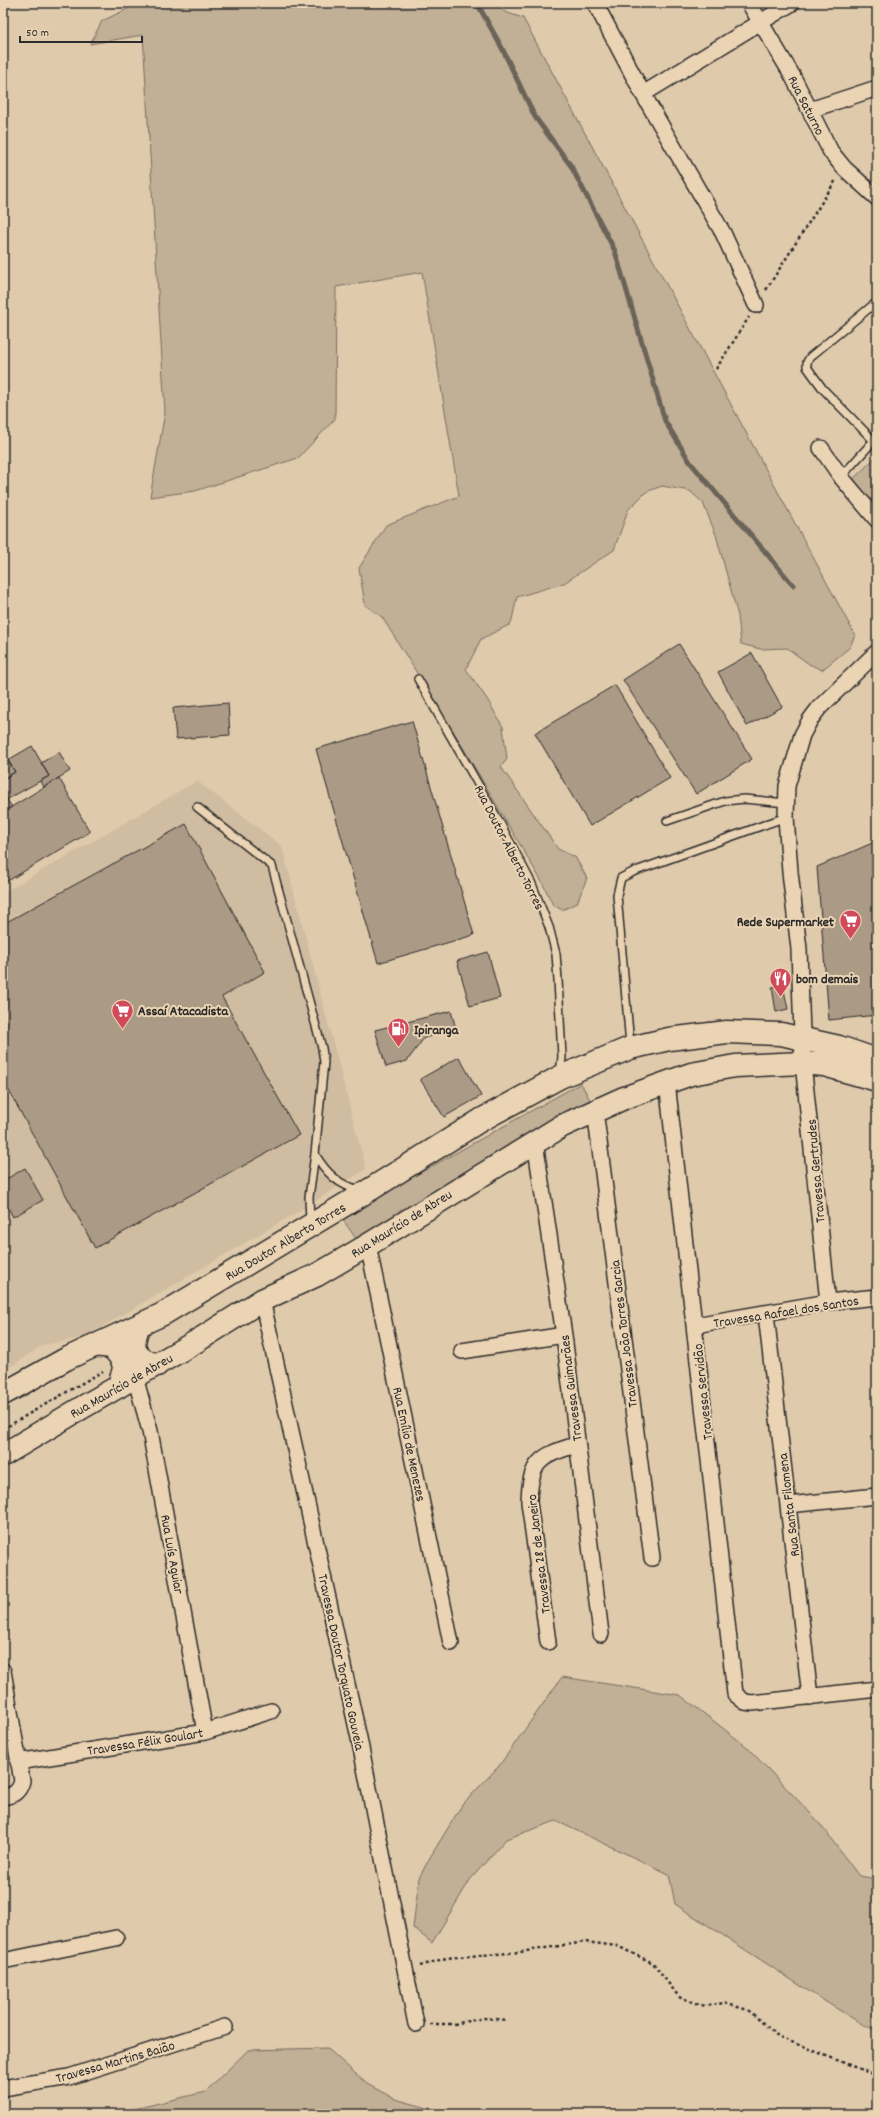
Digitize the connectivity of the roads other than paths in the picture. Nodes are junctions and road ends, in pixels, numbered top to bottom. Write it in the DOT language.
graph roads {
  1 [pos="595,3"];
  2 [pos="749,3"];
  3 [pos="792,3"];
  4 [pos="761,21"];
  5 [pos="877,88"];
  6 [pos="643,94"];
  7 [pos="810,110"];
  8 [pos="877,198"];
  9 [pos="756,305"];
  10 [pos="873,305"];
  11 [pos="875,439"];
  12 [pos="821,448"];
  13 [pos="841,477"];
  14 [pos="877,520"];
  15 [pos="877,652"];
  16 [pos="418,678"];
  17 [pos="197,807"];
  18 [pos="786,810"];
  19 [pos="667,821"];
  20 [pos="801,1039"];
  21 [pos="630,1048"];
  22 [pos="877,1060"];
  23 [pos="814,1064"];
  24 [pos="560,1076"];
  25 [pos="877,1080"];
  26 [pos="667,1082"];
  27 [pos="595,1110"];
  28 [pos="535,1142"];
  29 [pos="315,1154"];
  30 [pos="371,1189"];
  31 [pos="310,1225"];
  32 [pos="368,1245"];
  33 [pos="877,1297"];
  34 [pos="262,1300"];
  35 [pos="828,1302"];
  36 [pos="766,1314"];
  37 [pos="139,1325"];
  38 [pos="695,1325"];
  39 [pos="564,1335"];
  40 [pos="94,1345"];
  41 [pos="462,1351"];
  42 [pos="157,1365"];
  43 [pos="127,1382"];
  44 [pos="3,1394"];
  45 [pos="576,1445"];
  46 [pos="3,1455"];
  47 [pos="877,1496"];
  48 [pos="788,1505"];
  49 [pos="652,1558"];
  50 [pos="601,1634"];
  51 [pos="548,1642"];
  52 [pos="451,1643"];
  53 [pos="3,1671"];
  54 [pos="877,1689"];
  55 [pos="810,1697"];
  56 [pos="271,1711"];
  57 [pos="205,1732"];
  58 [pos="18,1762"];
  59 [pos="3,1797"];
  60 [pos="116,1938"];
  61 [pos="3,1961"];
  62 [pos="416,2024"];
  63 [pos="225,2028"];
  64 [pos="3,2088"];
  1 -- 6 [label="street"];
  2 -- 4 [label="street, Rua Saturno"];
  3 -- 4 [label="street"];
  4 -- 6 [label="street"];
  4 -- 7 [label="street, Rua Saturno"];
  5 -- 7 [label="street"];
  6 -- 9 [label="street"];
  7 -- 8 [label="street, Rua Saturno"];
  10 -- 11 [label="lane"];
  11 -- 13 [label="lane"];
  12 -- 13 [label="street"];
  13 -- 14 [label="street"];
  15 -- 18 [label="street, Travessa Gertrudes"];
  16 -- 24 [label="lane, Rua Doutor Alberto Torres"];
  17 -- 29 [label="lane"];
  18 -- 19 [label="lane"];
  18 -- 20 [label="street, Travessa Gertrudes"];
  18 -- 21 [label="lane"];
  20 -- 21 [label="main road, Rua Doutor Alberto Torres"];
  20 -- 22 [label="main road, Rua Doutor Alberto Torres"];
  20 -- 23 [label="street, Travessa Gertrudes"];
  21 -- 24 [label="main road, Rua Doutor Alberto Torres"];
  23 -- 25 [label="main road, Rua Maurício de Abreu"];
  23 -- 26 [label="main road, Rua Maurício de Abreu"];
  23 -- 35 [label="street, Travessa Gertrudes"];
  24 -- 30 [label="main road, Rua Doutor Alberto Torres"];
  26 -- 27 [label="main road, Rua Maurício de Abreu"];
  26 -- 38 [label="street, Travessa Servidão"];
  27 -- 28 [label="main road, Rua Maurício de Abreu"];
  27 -- 49 [label="street, Travessa João Torres Garcia"];
  28 -- 32 [label="main road, Rua Maurício de Abreu"];
  28 -- 39 [label="street, Travessa Guimarães"];
  29 -- 30 [label="lane"];
  29 -- 31 [label="lane"];
  30 -- 31 [label="main road, Rua Doutor Alberto Torres"];
  31 -- 37 [label="main road, Rua Doutor Alberto Torres"];
  32 -- 34 [label="main road, Rua Maurício de Abreu"];
  32 -- 52 [label="street, Rua Emílio de Menezes"];
  33 -- 35 [label="street, Travessa Rafael dos Santos"];
  34 -- 42 [label="main road, Rua Maurício de Abreu"];
  34 -- 62 [label="street, Travessa Doutor Torquato Gouveia"];
  35 -- 36 [label="street, Travessa Rafael dos Santos"];
  36 -- 38 [label="street, Travessa Rafael dos Santos"];
  36 -- 48 [label="street, Rua Santa Filomena"];
  37 -- 40 [label="main road, Rua Doutor Alberto Torres"];
  37 -- 42 [label="main road"];
  38 -- 55 [label="street, Travessa Servidão"];
  39 -- 41 [label="street"];
  39 -- 45 [label="street, Travessa Guimarães"];
  40 -- 43 [label="main road"];
  40 -- 44 [label="main road, Rua Doutor Alberto Torres"];
  42 -- 43 [label="main road, Rua Maurício de Abreu"];
  43 -- 46 [label="main road, Rua Maurício de Abreu"];
  43 -- 57 [label="street, Rua Luís Aguiar"];
  45 -- 50 [label="street, Travessa Guimarães"];
  45 -- 51 [label="street, Travessa 28 de Janeiro"];
  47 -- 48 [label="street"];
  48 -- 55 [label="street, Rua Santa Filomena"];
  53 -- 58 [label="street"];
  54 -- 55 [label="street"];
  56 -- 57 [label="street, Travessa Félix Goulart"];
  57 -- 58 [label="street, Travessa Félix Goulart"];
  58 -- 59 [label="street"];
  60 -- 61 [label="street"];
  63 -- 64 [label="street, Travessa Martins Baião"];
}
